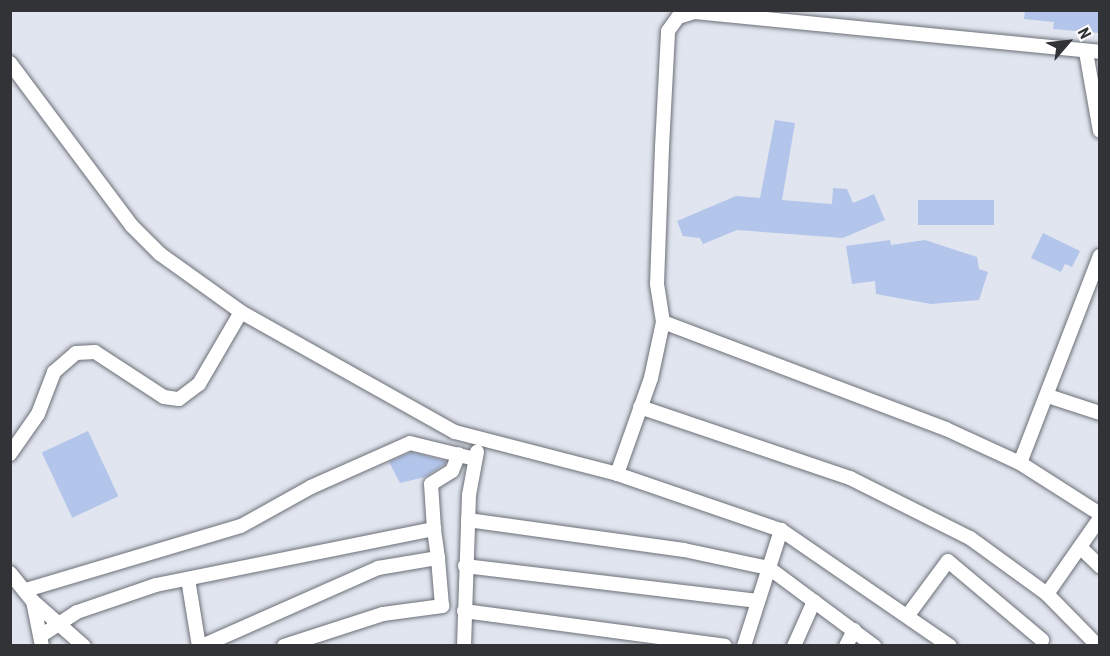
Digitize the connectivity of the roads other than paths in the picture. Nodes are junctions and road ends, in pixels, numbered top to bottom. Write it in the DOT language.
graph roads {
  1 [pos="1093,52"];
  2 [pos="10,63"];
  3 [pos="1100,131"];
  4 [pos="1100,256"];
  5 [pos="241,312"];
  6 [pos="663,322"];
  7 [pos="1048,396"];
  8 [pos="640,407"];
  9 [pos="1100,413"];
  10 [pos="480,441"];
  11 [pos="10,454"];
  12 [pos="459,454"];
  13 [pos="475,459"];
  14 [pos="1020,463"];
  15 [pos="617,474"];
  16 [pos="1100,516"];
  17 [pos="468,520"];
  18 [pos="434,529"];
  19 [pos="781,530"];
  20 [pos="1080,547"];
  21 [pos="438,558"];
  22 [pos="465,566"];
  23 [pos="1100,566"];
  24 [pos="769,568"];
  25 [pos="10,573"];
  26 [pos="188,579"];
  27 [pos="1047,594"];
  28 [pos="30,596"];
  29 [pos="758,601"];
  30 [pos="814,601"];
  31 [pos="464,611"];
  32 [pos="908,615"];
  33 [pos="58,622"];
  34 [pos="854,630"];
  35 [pos="42,640"];
  36 [pos="1042,640"];
  37 [pos="84,645"];
  38 [pos="201,645"];
  39 [pos="284,645"];
  40 [pos="464,645"];
  41 [pos="725,645"];
  42 [pos="744,645"];
  43 [pos="794,645"];
  44 [pos="846,645"];
  45 [pos="874,645"];
  46 [pos="948,645"];
  47 [pos="1098,645"];
  1 -- 3 [label="street"];
  1 -- 6 [label="street"];
  2 -- 5 [label="street"];
  4 -- 7 [label="street"];
  5 -- 10 [label="street"];
  5 -- 11 [label="street"];
  6 -- 8 [label="street"];
  6 -- 14 [label="street"];
  7 -- 9 [label="street"];
  7 -- 14 [label="street"];
  8 -- 15 [label="street"];
  8 -- 27 [label="street"];
  10 -- 13 [label="street"];
  10 -- 15 [label="street"];
  12 -- 13 [label="street"];
  12 -- 18 [label="street"];
  12 -- 28 [label="street"];
  13 -- 17 [label="street"];
  14 -- 16 [label="street"];
  15 -- 19 [label="street"];
  16 -- 20 [label="street"];
  17 -- 22 [label="street"];
  17 -- 24 [label="street"];
  18 -- 21 [label="street"];
  18 -- 26 [label="street"];
  19 -- 24 [label="street"];
  19 -- 32 [label="street"];
  20 -- 23 [label="street"];
  20 -- 27 [label="street"];
  21 -- 38 [label="street"];
  21 -- 39 [label="street"];
  22 -- 29 [label="street"];
  22 -- 31 [label="street"];
  24 -- 29 [label="street"];
  24 -- 30 [label="street"];
  25 -- 28 [label="street"];
  26 -- 33 [label="street"];
  26 -- 38 [label="street"];
  27 -- 47 [label="street"];
  28 -- 33 [label="street"];
  28 -- 35 [label="street"];
  29 -- 42 [label="street"];
  30 -- 34 [label="street"];
  30 -- 43 [label="street"];
  31 -- 40 [label="street"];
  31 -- 41 [label="street"];
  32 -- 36 [label="street"];
  32 -- 46 [label="street"];
  33 -- 35 [label="street"];
  33 -- 37 [label="street"];
  34 -- 44 [label="street"];
  34 -- 45 [label="street"];
}
